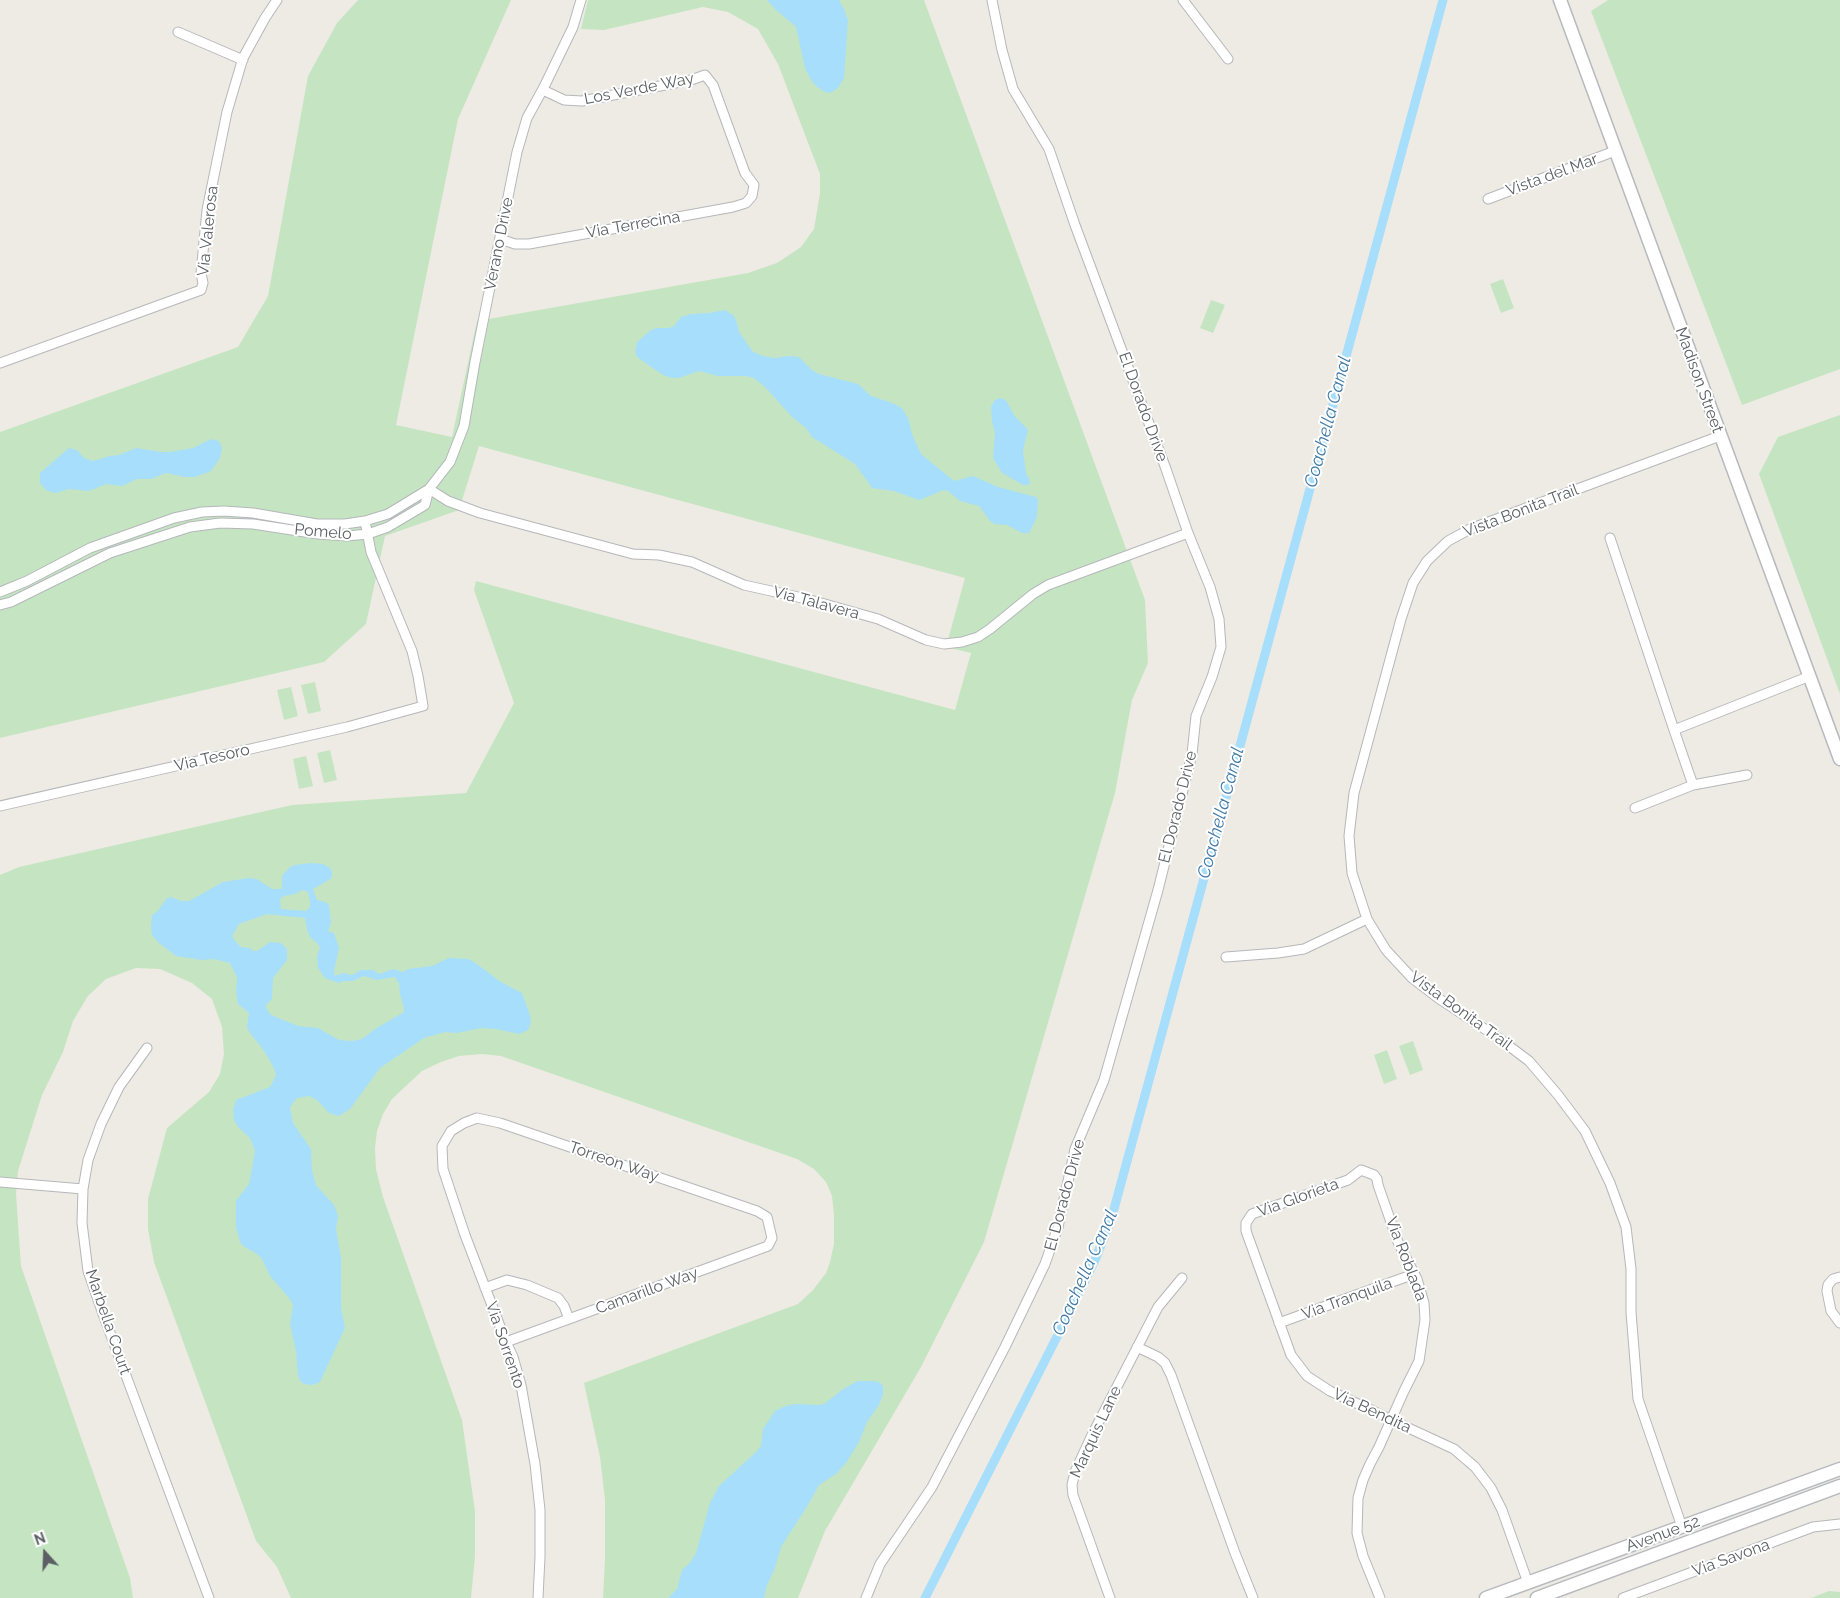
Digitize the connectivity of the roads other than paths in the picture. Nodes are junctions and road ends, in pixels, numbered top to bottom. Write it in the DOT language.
graph roads {
  1 [pos="277,0"];
  2 [pos="582,0"];
  3 [pos="992,0"];
  4 [pos="1182,0"];
  5 [pos="1560,0"];
  6 [pos="178,32"];
  7 [pos="1228,59"];
  8 [pos="243,60"];
  9 [pos="543,90"];
  10 [pos="1615,152"];
  11 [pos="754,185"];
  12 [pos="1488,199"];
  13 [pos="500,239"];
  14 [pos="0,363"];
  15 [pos="1720,436"];
  16 [pos="429,489"];
  17 [pos="365,521"];
  18 [pos="1188,533"];
  19 [pos="368,534"];
  20 [pos="1610,538"];
  21 [pos="0,592"];
  22 [pos="0,605"];
  23 [pos="1810,676"];
  24 [pos="1674,730"];
  25 [pos="1840,759"];
  26 [pos="1747,775"];
  27 [pos="1693,785"];
  28 [pos="0,806"];
  29 [pos="1635,808"];
  30 [pos="1367,919"];
  31 [pos="1226,957"];
  32 [pos="147,1048"];
  33 [pos="451,1131"];
  34 [pos="1374,1175"];
  35 [pos="0,1182"];
  36 [pos="83,1189"];
  37 [pos="1248,1218"];
  38 [pos="770,1226"];
  39 [pos="1414,1274"];
  40 [pos="1840,1276"];
  41 [pos="1182,1278"];
  42 [pos="485,1288"];
  43 [pos="569,1319"];
  44 [pos="1280,1323"];
  45 [pos="1840,1323"];
  46 [pos="506,1342"];
  47 [pos="1137,1347"];
  48 [pos="1391,1420"];
  49 [pos="1840,1469"];
  50 [pos="1840,1486"];
  51 [pos="1840,1524"];
  52 [pos="1682,1528"];
  53 [pos="1528,1583"];
  54 [pos="1562,1588"];
  55 [pos="209,1598"];
  56 [pos="538,1598"];
  57 [pos="866,1598"];
  58 [pos="1110,1598"];
  59 [pos="1253,1598"];
  60 [pos="1380,1598"];
  61 [pos="1486,1598"];
  62 [pos="1537,1598"];
  63 [pos="1623,1598"];
  1 -- 8 [label="street, Via Valerosa"];
  2 -- 9 [label="street, Verano Drive"];
  3 -- 18 [label="street, El Dorado Drive"];
  4 -- 7 [label="street"];
  5 -- 10 [label="main road, Madison Street"];
  6 -- 8 [label="street"];
  8 -- 14 [label="street, Via Valerosa"];
  9 -- 11 [label="street, Los Verde Way"];
  9 -- 13 [label="street, Verano Drive"];
  10 -- 12 [label="street, Vista del Mar"];
  10 -- 15 [label="main road, Madison Street"];
  11 -- 13 [label="street, Via Terrecina"];
  13 -- 16 [label="street, Verano Drive"];
  15 -- 23 [label="main road, Madison Street"];
  15 -- 30 [label="street, Vista Bonita Trail"];
  16 -- 17 [label="street, Pomelo"];
  16 -- 18 [label="street, Via Talavera"];
  16 -- 19 [label="street, Pomelo"];
  17 -- 19 [label="street"];
  17 -- 21 [label="street, Pomelo"];
  18 -- 57 [label="street, El Dorado Drive"];
  19 -- 22 [label="street, Pomelo"];
  19 -- 28 [label="street, Via Tesoro"];
  20 -- 24 [label="street"];
  23 -- 24 [label="street"];
  23 -- 25 [label="main road, Madison Street"];
  24 -- 27 [label="street"];
  26 -- 27 [label="street"];
  27 -- 29 [label="street"];
  30 -- 31 [label="street"];
  30 -- 52 [label="street, Vista Bonita Trail"];
  32 -- 36 [label="street, Marbella Court"];
  33 -- 38 [label="street, Torreon Way"];
  33 -- 42 [label="street, Via Sorrento"];
  34 -- 37 [label="street, Via Glorieta"];
  34 -- 39 [label="street, Via Roblada"];
  35 -- 36 [label="street"];
  36 -- 55 [label="street, Marbella Court"];
  37 -- 44 [label="street, Via Bendita"];
  38 -- 43 [label="street, Camarillo Way"];
  39 -- 44 [label="street, Via Tranquila"];
  39 -- 48 [label="street, Via Roblada"];
  40 -- 45 [label="street"];
  41 -- 47 [label="street, Marquis Lane"];
  42 -- 43 [label="street"];
  42 -- 46 [label="street, Via Sorrento"];
  43 -- 46 [label="street, Camarillo Way"];
  44 -- 48 [label="street, Via Bendita"];
  46 -- 56 [label="street, Via Sorrento"];
  47 -- 58 [label="street, Marquis Lane"];
  47 -- 59 [label="street"];
  48 -- 53 [label="street, Via Bendita"];
  48 -- 60 [label="street, Via Roblada"];
  49 -- 52 [label="main road, Avenue 52"];
  50 -- 54 [label="main road, Avenue 52"];
  51 -- 63 [label="street, Via Savona"];
  52 -- 53 [label="main road, Avenue 52"];
  52 -- 54 [label="main road"];
  53 -- 61 [label="main road, Avenue 52"];
  54 -- 62 [label="main road, Avenue 52"];
}
